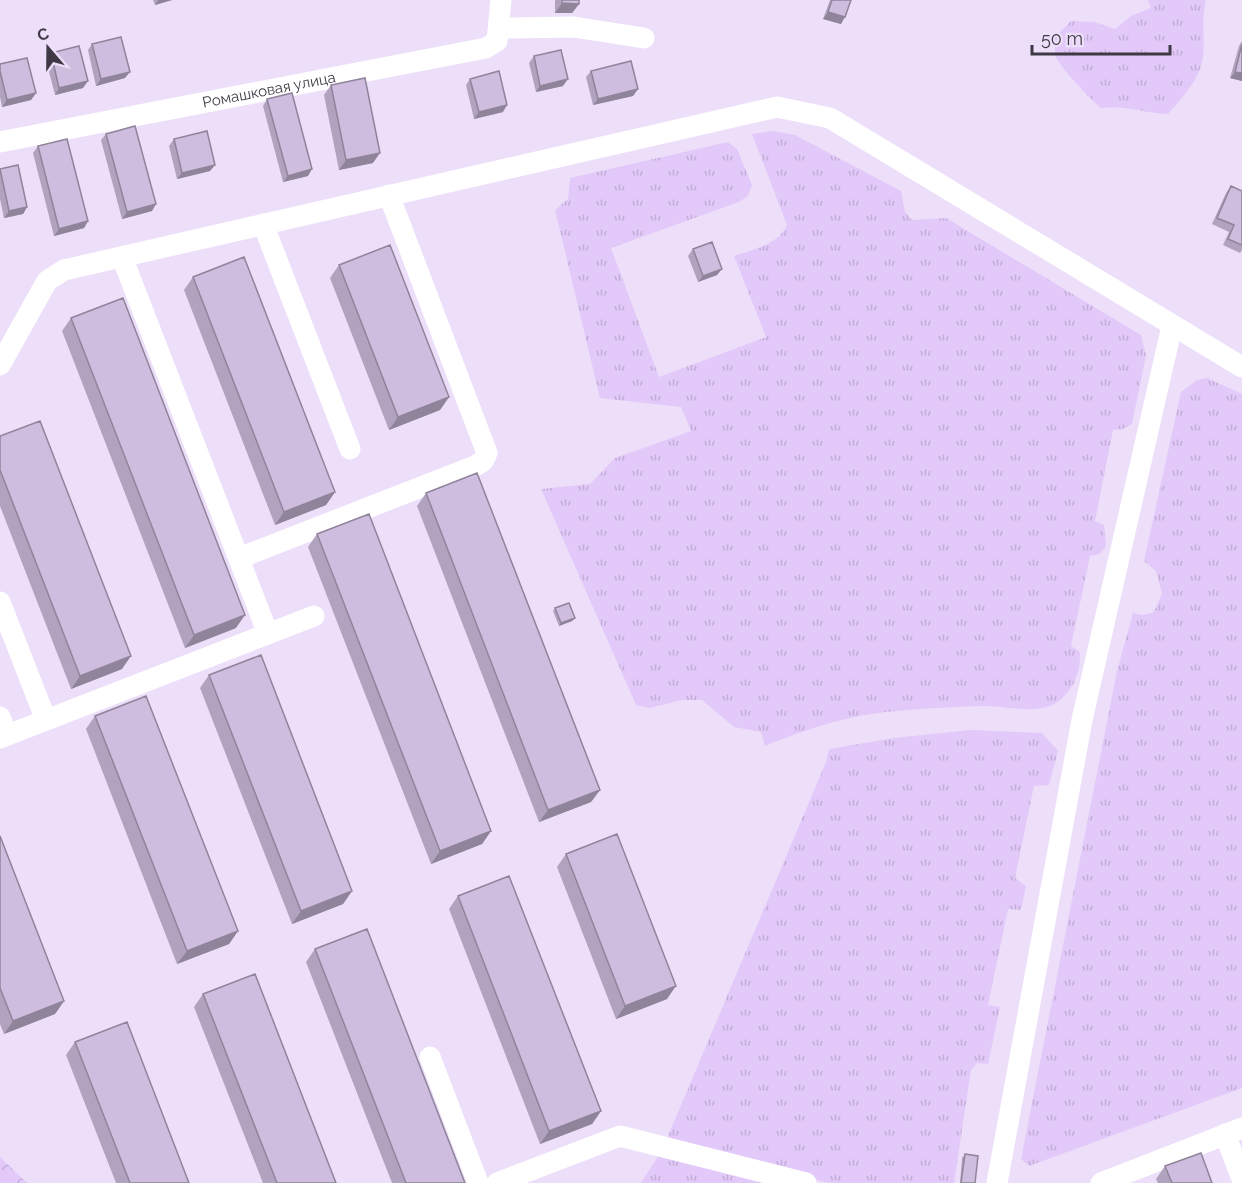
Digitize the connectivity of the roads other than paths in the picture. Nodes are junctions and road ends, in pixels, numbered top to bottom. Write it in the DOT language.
graph roads {
  1 [pos="501,0"];
  2 [pos="500,28"];
  3 [pos="644,38"];
  4 [pos="0,142"];
  5 [pos="389,195"];
  6 [pos="263,224"];
  7 [pos="122,256"];
  8 [pos="1172,326"];
  9 [pos="0,365"];
  10 [pos="1242,367"];
  11 [pos="350,449"];
  12 [pos="238,558"];
  13 [pos="0,602"];
  14 [pos="314,616"];
  15 [pos="268,634"];
  16 [pos="46,720"];
  17 [pos="2,730"];
  18 [pos="430,1057"];
  19 [pos="1233,1131"];
  20 [pos="1242,1179"];
  21 [pos="478,1183"];
  22 [pos="497,1183"];
  23 [pos="806,1183"];
  24 [pos="997,1183"];
  25 [pos="1101,1183"];
  1 -- 2 [label="street"];
  2 -- 3 [label="street"];
  2 -- 4 [label="street, Ромашковая улица"];
  5 -- 6 [label="street"];
  5 -- 8 [label="street"];
  5 -- 12 [label="street"];
  6 -- 7 [label="street"];
  6 -- 11 [label="street"];
  7 -- 9 [label="street"];
  7 -- 12 [label="street"];
  8 -- 10 [label="street"];
  8 -- 24 [label="street"];
  12 -- 15 [label="street"];
  13 -- 16 [label="street"];
  14 -- 15 [label="street"];
  15 -- 16 [label="street"];
  16 -- 17 [label="street"];
  18 -- 21 [label="street"];
  19 -- 20 [label="street"];
  19 -- 25 [label="street"];
  22 -- 23 [label="street"];
}
